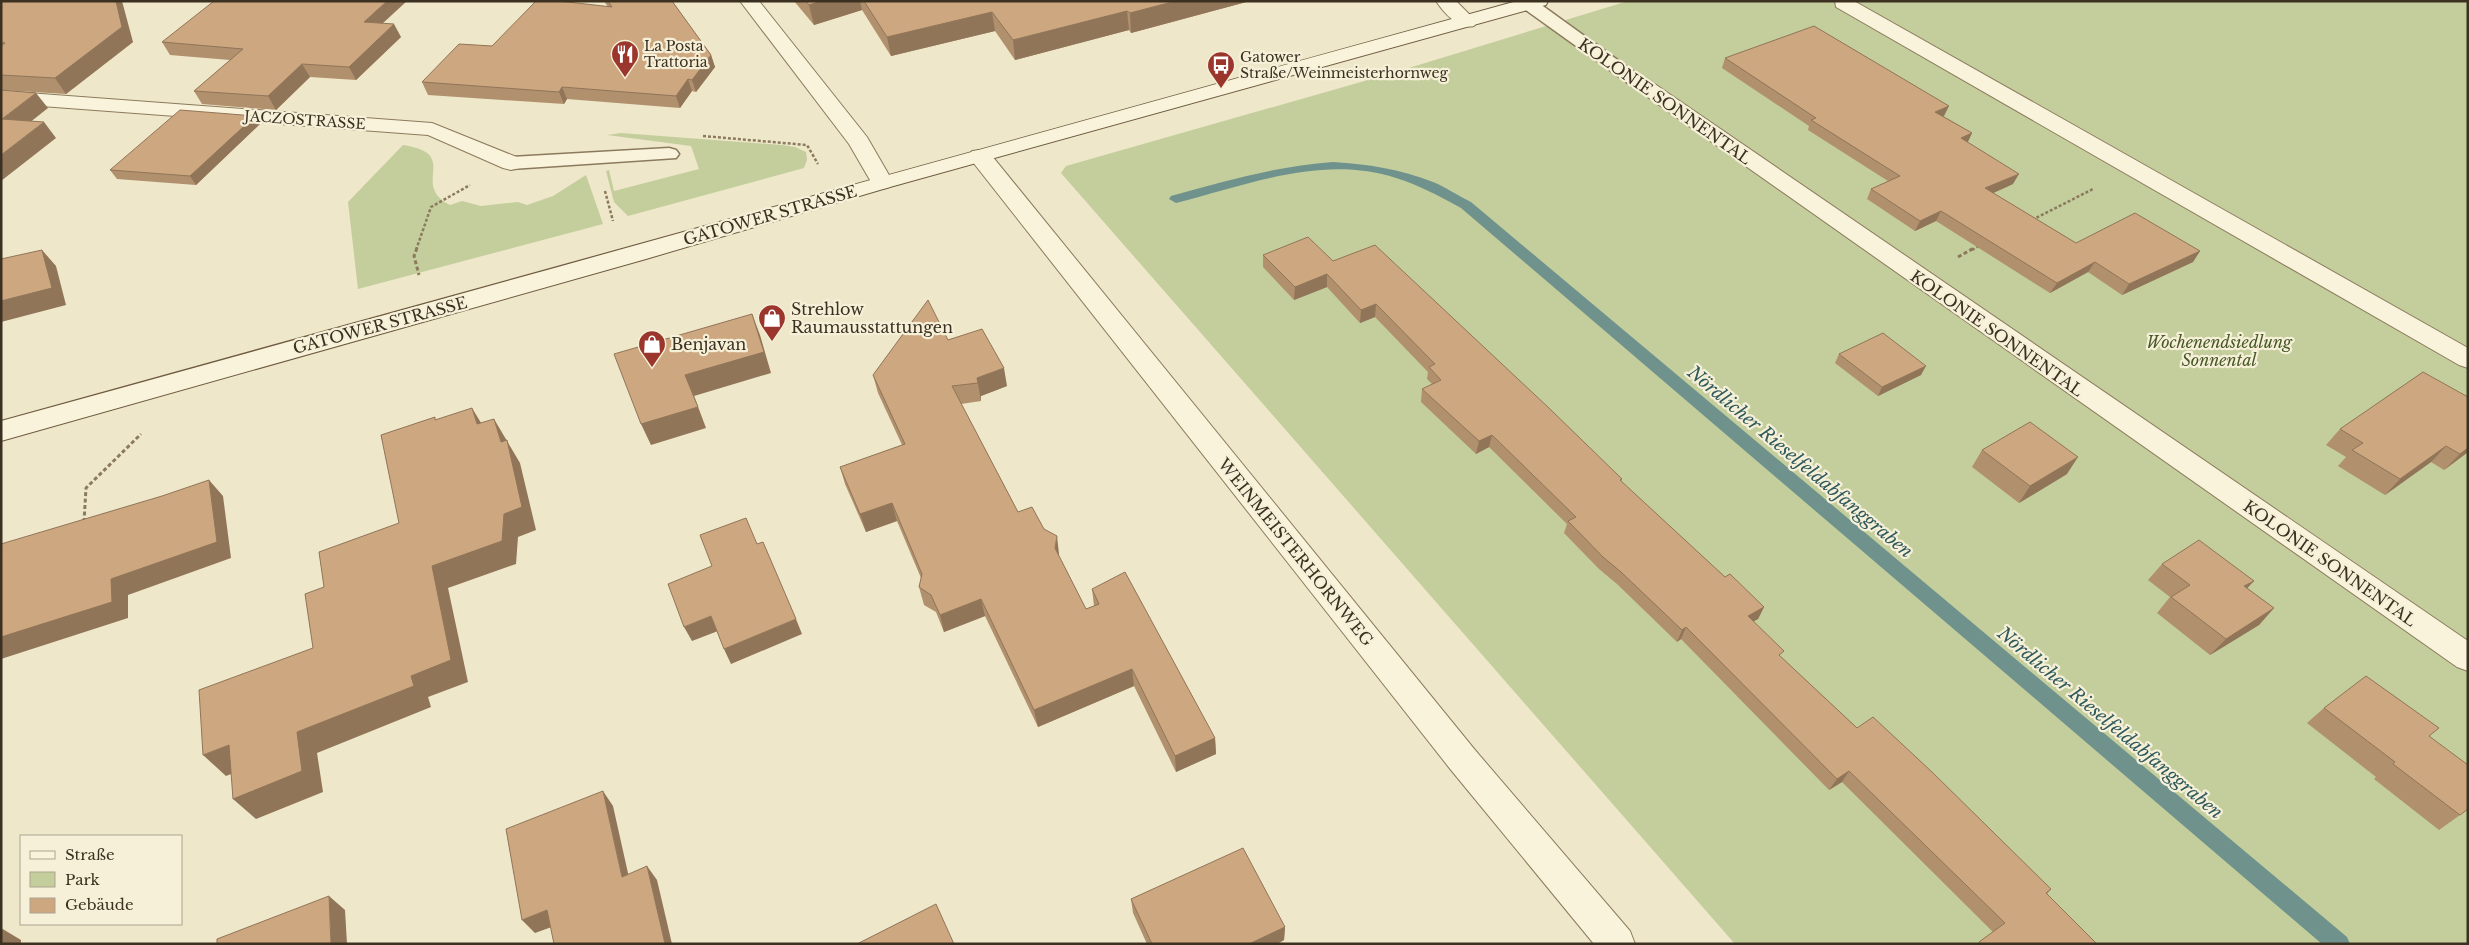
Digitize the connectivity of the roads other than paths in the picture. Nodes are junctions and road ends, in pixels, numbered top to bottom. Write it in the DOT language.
graph roads {
  1 [pos="749,1"];
  2 [pos="1444,1"];
  3 [pos="1842,2"];
  4 [pos="1534,3"];
  5 [pos="1467,22"];
  6 [pos="1639,82"];
  7 [pos="1,97"];
  8 [pos="669,154"];
  9 [pos="980,156"];
  10 [pos="512,163"];
  11 [pos="882,182"];
  12 [pos="2468,359"];
  13 [pos="1,431"];
  14 [pos="2468,658"];
  15 [pos="1617,944"];
  1 -- 11 [label="street"];
  2 -- 5 [label="street"];
  3 -- 12 [label="street"];
  4 -- 5 [label="street, GATOWER STRASSE"];
  4 -- 6 [label="lane, KOLONIE SONNENTAL"];
  5 -- 9 [label="street, GATOWER STRASSE"];
  6 -- 14 [label="street, KOLONIE SONNENTAL"];
  7 -- 10 [label="street, JACZOSTRASSE"];
  8 -- 10 [label="lane"];
  9 -- 11 [label="street, GATOWER STRASSE"];
  9 -- 15 [label="street, WEINMEISTERHORNWEG"];
  11 -- 13 [label="street, GATOWER STRASSE"];
}
